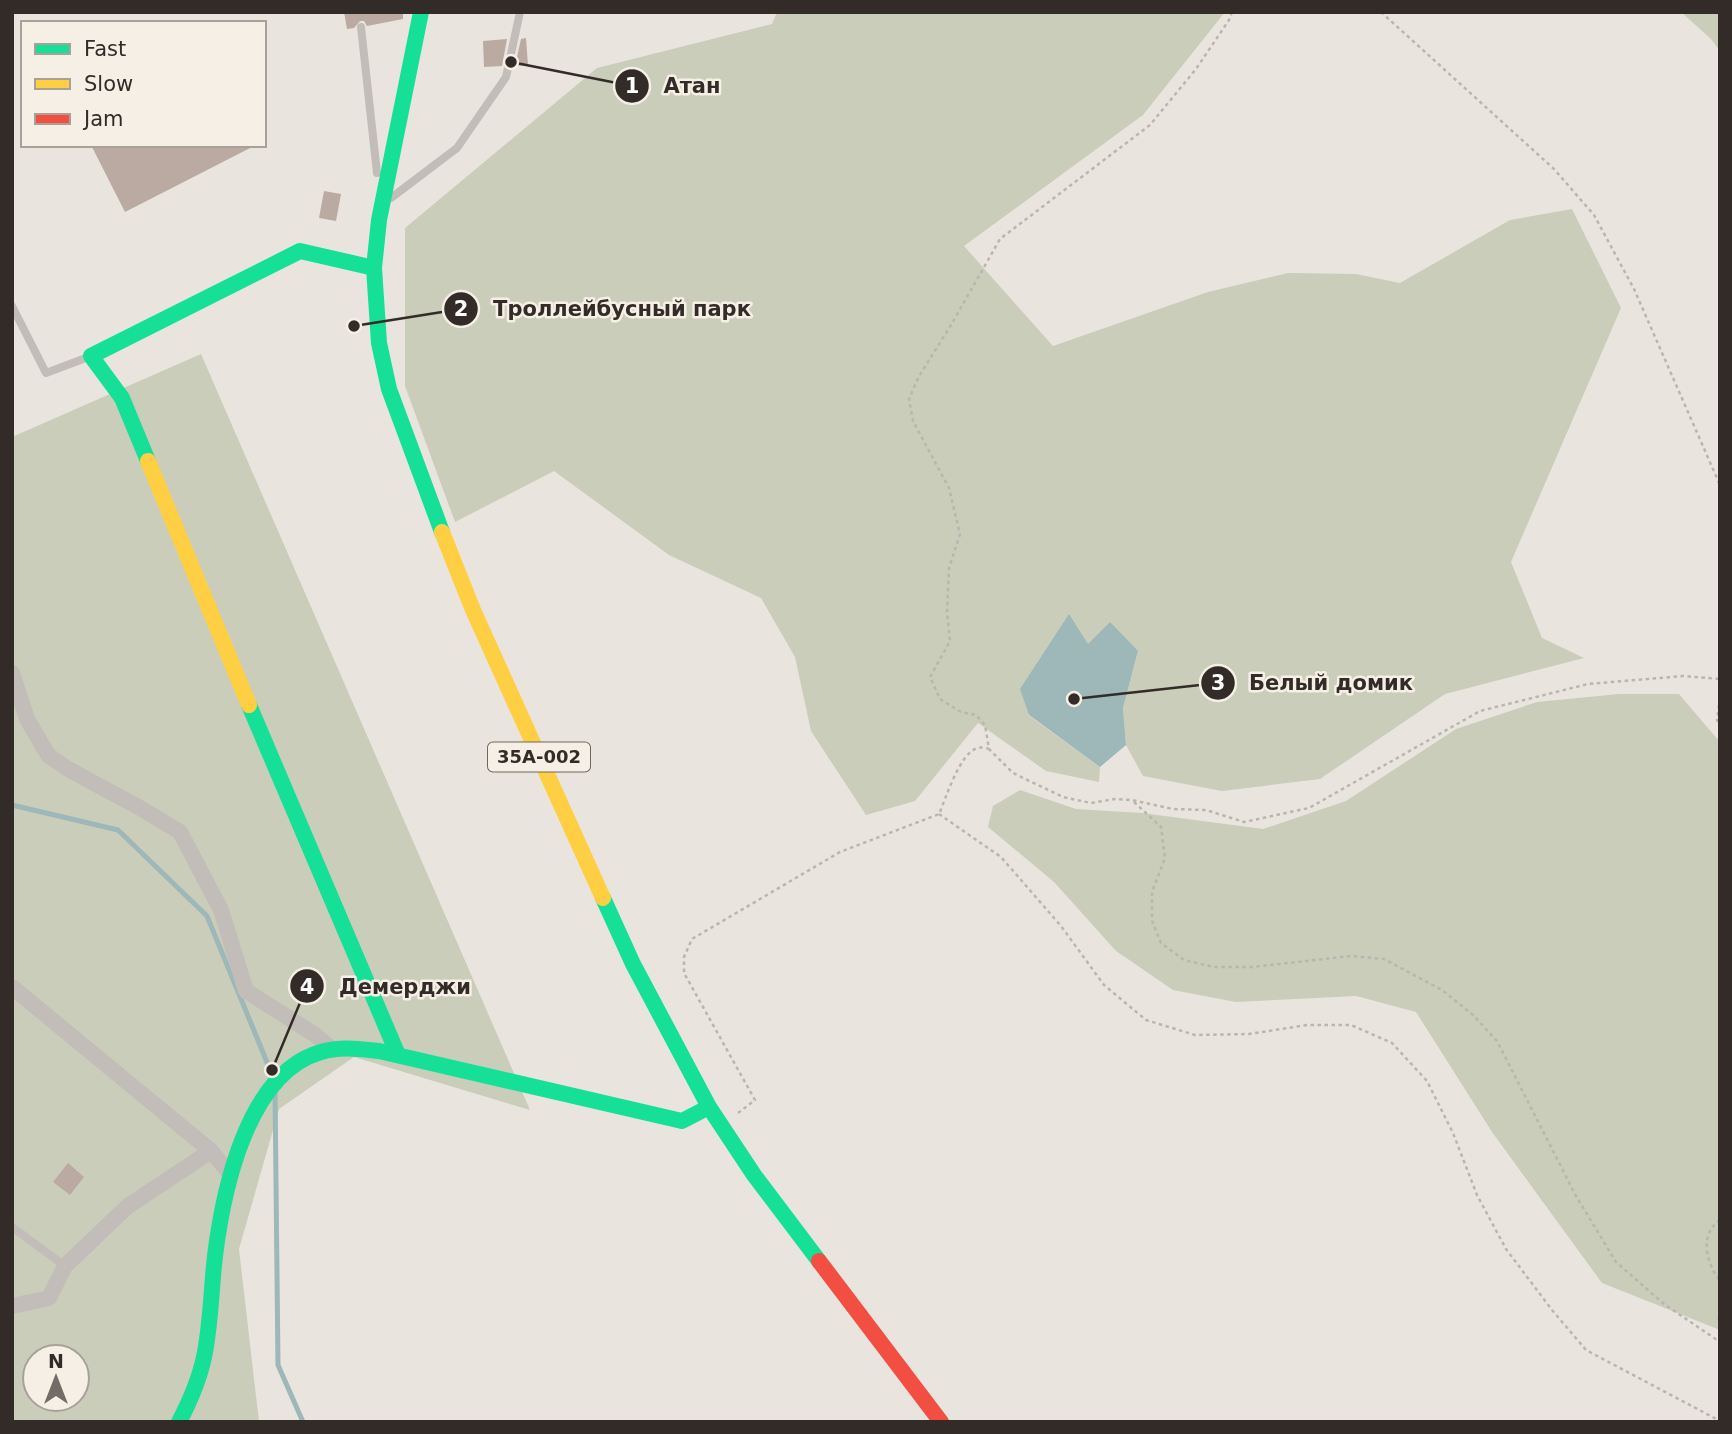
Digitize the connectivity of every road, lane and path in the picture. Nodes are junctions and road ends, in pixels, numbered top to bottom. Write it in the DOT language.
graph roads {
  1 [pos="421,12"];
  2 [pos="520,12"];
  3 [pos="1232,12"];
  4 [pos="1381,12"];
  5 [pos="361,27"];
  6 [pos="382,205"];
  7 [pos="374,268"];
  8 [pos="12,306"];
  9 [pos="91,356"];
  10 [pos="1720,485"];
  11 [pos="12,673"];
  12 [pos="1720,679"];
  13 [pos="1720,698"];
  14 [pos="1720,724"];
  15 [pos="989,748"];
  16 [pos="1132,800"];
  17 [pos="939,814"];
  18 [pos="12,987"];
  19 [pos="333,1050"];
  20 [pos="398,1055"];
  21 [pos="709,1107"];
  22 [pos="722,1127"];
  23 [pos="211,1151"];
  24 [pos="231,1175"];
  25 [pos="1720,1220"];
  26 [pos="12,1227"];
  27 [pos="65,1266"];
  28 [pos="1720,1281"];
  29 [pos="12,1306"];
  30 [pos="1720,1317"];
  31 [pos="1720,1327"];
  32 [pos="1720,1342"];
  33 [pos="1720,1421"];
  34 [pos="179,1422"];
  35 [pos="941,1422"];
  1 -- 6 [label="main road, 35А-002"];
  2 -- 6 [label="lane"];
  3 -- 15 [label="path"];
  4 -- 10 [label="path"];
  5 -- 6 [label="lane"];
  6 -- 7 [label="main road, 35А-002"];
  7 -- 9 [label="main road"];
  7 -- 21 [label="main road, 35А-002"];
  8 -- 9 [label="lane"];
  9 -- 20 [label="main road"];
  11 -- 19 [label="street"];
  12 -- 16 [label="path"];
  13 -- 14 [label="path"];
  15 -- 16 [label="path"];
  15 -- 17 [label="path"];
  16 -- 32 [label="path"];
  17 -- 22 [label="path"];
  17 -- 33 [label="path"];
  18 -- 23 [label="street"];
  19 -- 20 [label="main road"];
  19 -- 24 [label="main road"];
  20 -- 21 [label="main road"];
  21 -- 22 [label="main road, 35А-002"];
  22 -- 35 [label="main road, 35А-002"];
  23 -- 24 [label="street"];
  23 -- 27 [label="street"];
  24 -- 34 [label="main road"];
  25 -- 28 [label="path"];
  26 -- 27 [label="lane"];
  27 -- 29 [label="street"];
  30 -- 31 [label="path"];
}
